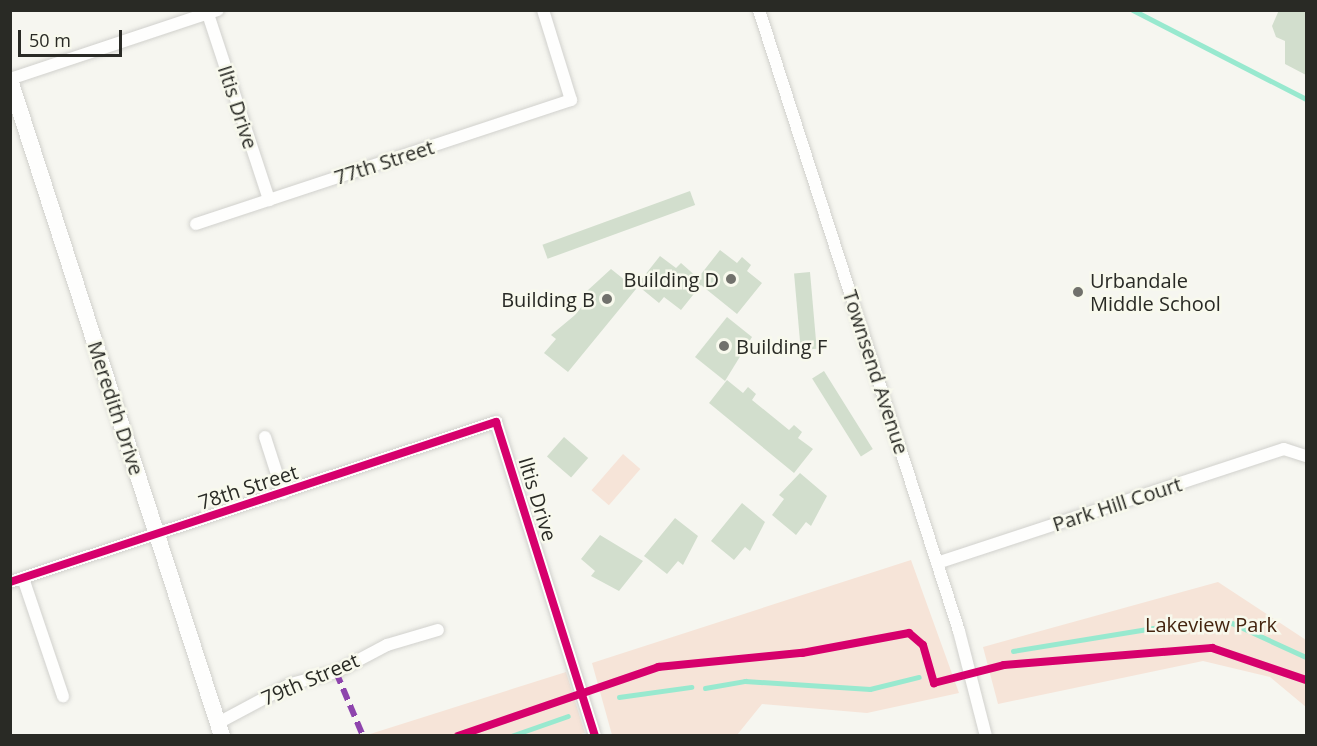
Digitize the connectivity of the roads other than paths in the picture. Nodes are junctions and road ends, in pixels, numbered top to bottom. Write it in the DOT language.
graph roads {
  1 [pos="543,10"];
  2 [pos="759,10"];
  3 [pos="213,12"];
  4 [pos="10,79"];
  5 [pos="269,200"];
  6 [pos="196,224"];
  7 [pos="496,422"];
  8 [pos="265,437"];
  9 [pos="1302,454"];
  10 [pos="283,493"];
  11 [pos="157,534"];
  12 [pos="937,563"];
  13 [pos="17,580"];
  14 [pos="438,630"];
  15 [pos="63,696"];
  16 [pos="220,729"];
  17 [pos="595,735"];
  18 [pos="986,735"];
  1 -- 5 [label="street, 77th Street"];
  2 -- 12 [label="street, Townsend Avenue"];
  3 -- 4 [label="street"];
  3 -- 5 [label="street, Iltis Drive"];
  4 -- 11 [label="main road, Meredith Drive"];
  5 -- 6 [label="street, 77th Street"];
  7 -- 10 [label="street, 78th Street"];
  7 -- 17 [label="street, Iltis Drive"];
  8 -- 10 [label="street"];
  9 -- 12 [label="street, Park Hill Court"];
  10 -- 11 [label="street, 78th Street"];
  11 -- 13 [label="street, 78th Street"];
  11 -- 16 [label="main road, Meredith Drive"];
  12 -- 18 [label="street, Townsend Avenue"];
  13 -- 15 [label="street"];
  14 -- 16 [label="street, 79th Street"];
}
